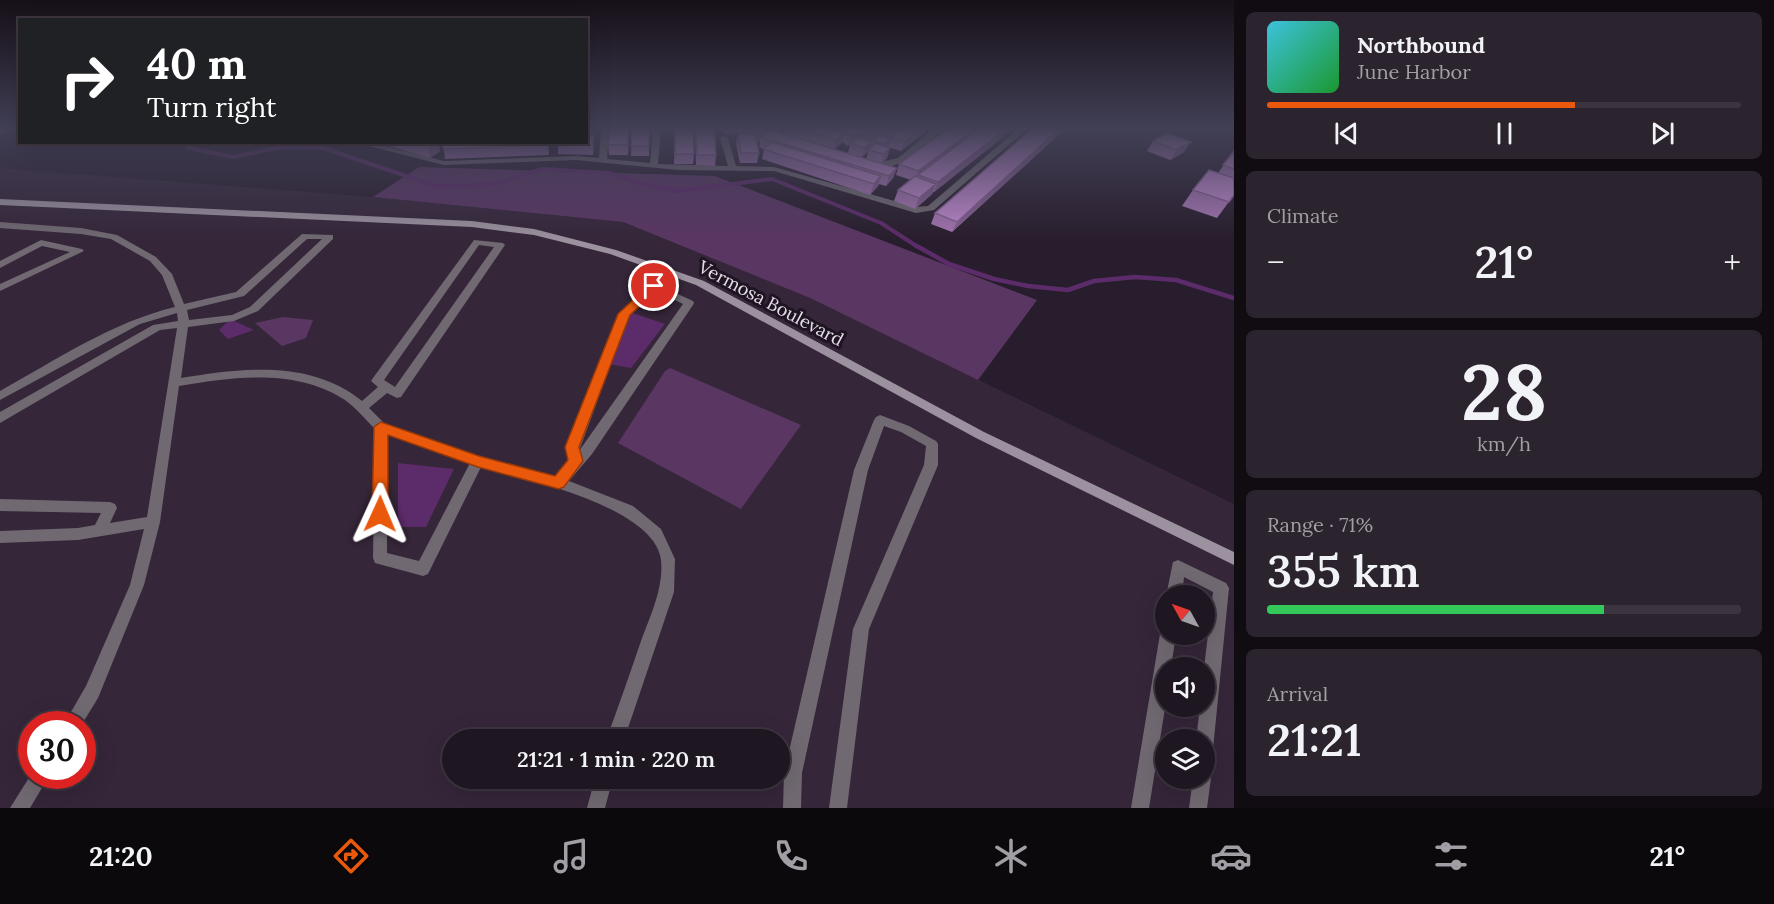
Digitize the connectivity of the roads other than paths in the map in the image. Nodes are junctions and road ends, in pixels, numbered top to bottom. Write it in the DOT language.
graph roads {
  1 [pos="682,167"];
  2 [pos="979,167"];
  3 [pos="733,168"];
  4 [pos="0,202"];
  5 [pos="0,225"];
  6 [pos="81,231"];
  7 [pos="61,246"];
  8 [pos="0,266"];
  9 [pos="0,288"];
  10 [pos="183,309"];
  11 [pos="159,314"];
  12 [pos="184,323"];
  13 [pos="157,327"];
  14 [pos="174,383"];
  15 [pos="385,387"];
  16 [pos="0,396"];
  17 [pos="361,408"];
  18 [pos="0,418"];
  19 [pos="381,427"];
  20 [pos="478,461"];
  21 [pos="575,461"];
  22 [pos="559,483"];
  23 [pos="0,505"];
  24 [pos="153,522"];
  25 [pos="99,532"];
  26 [pos="0,537"];
  27 [pos="1234,559"];
  28 [pos="1176,585"];
  29 [pos="1215,585"];
  30 [pos="1215,585"];
  31 [pos="1166,645"];
  32 [pos="1215,645"];
  33 [pos="1215,645"];
  34 [pos="81,711"];
  35 [pos="619,729"];
  36 [pos="1206,729"];
  37 [pos="31,789"];
  38 [pos="601,789"];
  39 [pos="1201,789"];
  40 [pos="19,808"];
  41 [pos="596,808"];
  42 [pos="792,808"];
  43 [pos="838,808"];
  44 [pos="1140,808"];
  45 [pos="1198,808"];
  1 -- 3 [label="street"];
  2 -- 3 [label="street"];
  4 -- 27 [label="main road, Vermosa Boulevard"];
  5 -- 6 [label="street"];
  6 -- 7 [label="street"];
  6 -- 10 [label="street"];
  7 -- 8 [label="street"];
  7 -- 9 [label="street"];
  10 -- 11 [label="street"];
  10 -- 12 [label="street"];
  10 -- 12 [label="street"];
  11 -- 13 [label="street"];
  11 -- 16 [label="street"];
  12 -- 13 [label="street"];
  12 -- 14 [label="street"];
  13 -- 18 [label="street"];
  14 -- 17 [label="street"];
  14 -- 24 [label="street"];
  15 -- 15 [label="street"];
  15 -- 17 [label="street"];
  17 -- 19 [label="street"];
  19 -- 20 [label="street"];
  19 -- 20 [label="street"];
  20 -- 22 [label="street"];
  21 -- 21 [label="street"];
  21 -- 22 [label="street"];
  22 -- 35 [label="street"];
  23 -- 25 [label="street"];
  24 -- 25 [label="street"];
  24 -- 34 [label="street"];
  25 -- 26 [label="street"];
  28 -- 30 [label="street"];
  29 -- 33 [label="street"];
  31 -- 44 [label="street"];
  32 -- 36 [label="street"];
  37 -- 40 [label="street"];
  38 -- 41 [label="street"];
  39 -- 45 [label="street"];
  42 -- 43 [label="street"];
}
